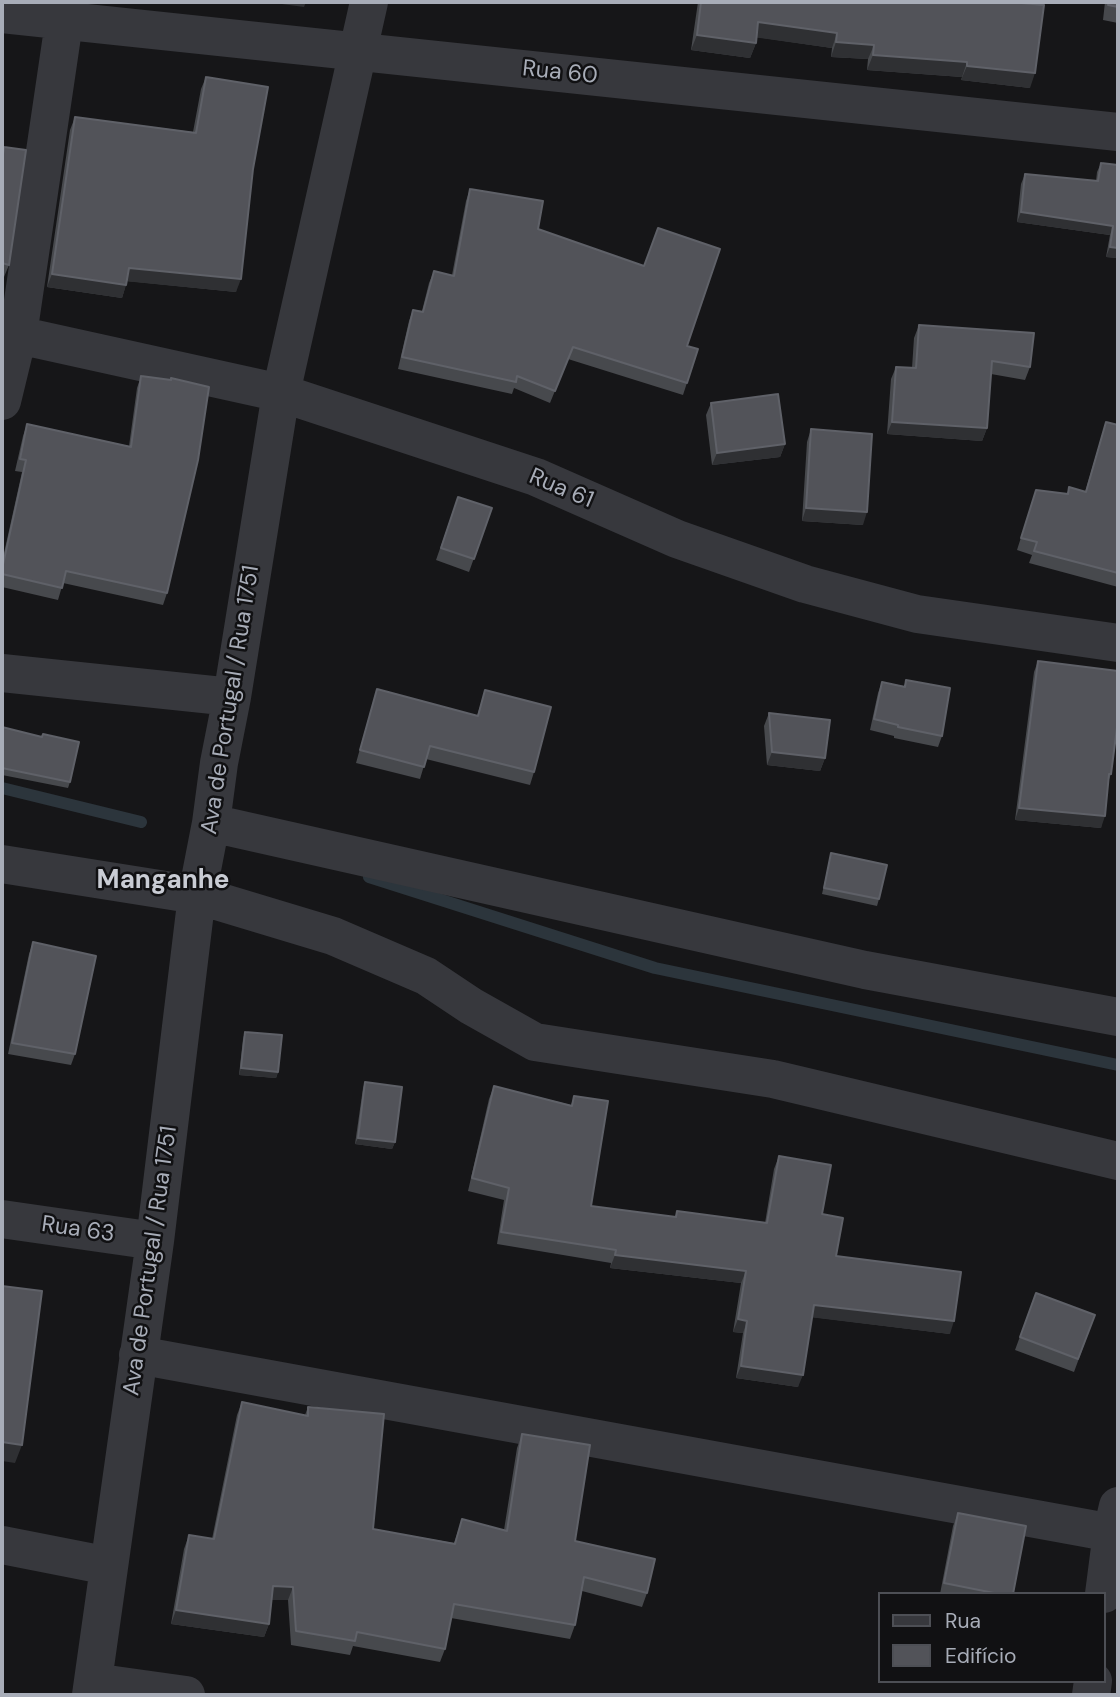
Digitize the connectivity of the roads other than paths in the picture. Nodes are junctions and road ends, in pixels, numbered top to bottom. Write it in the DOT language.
graph roads {
  1 [pos="369,2"];
  2 [pos="65,11"];
  3 [pos="2,14"];
  4 [pos="359,52"];
  5 [pos="1118,132"];
  6 [pos="10,334"];
  7 [pos="281,393"];
  8 [pos="2,401"];
  9 [pos="1118,643"];
  10 [pos="2,673"];
  11 [pos="232,697"];
  12 [pos="211,823"];
  13 [pos="2,864"];
  14 [pos="197,895"];
  15 [pos="1118,1017"];
  16 [pos="1118,1161"];
  17 [pos="2,1219"];
  18 [pos="155,1241"];
  19 [pos="138,1355"];
  20 [pos="1116,1524"];
  21 [pos="2,1545"];
  22 [pos="109,1566"];
  23 [pos="1104,1592"];
  24 [pos="92,1688"];
  25 [pos="186,1695"];
  1 -- 4 [label="street, Ava de Portugal / Rua 1751"];
  2 -- 3 [label="street, Rua 60"];
  2 -- 4 [label="street, Rua 60"];
  2 -- 6 [label="street"];
  4 -- 5 [label="street, Rua 60"];
  4 -- 7 [label="street, Ava de Portugal / Rua 1751"];
  6 -- 7 [label="street, Rua 61"];
  6 -- 8 [label="street"];
  7 -- 9 [label="street, Rua 61"];
  7 -- 11 [label="street, Ava de Portugal / Rua 1751"];
  10 -- 11 [label="street"];
  11 -- 12 [label="street, Ava de Portugal / Rua 1751"];
  12 -- 14 [label="street, Ava de Portugal / Rua 1751"];
  12 -- 15 [label="street"];
  13 -- 14 [label="street"];
  14 -- 16 [label="street"];
  14 -- 18 [label="street, Ava de Portugal / Rua 1751"];
  17 -- 18 [label="street, Rua 63"];
  18 -- 19 [label="street, Ava de Portugal / Rua 1751"];
  19 -- 20 [label="street"];
  19 -- 22 [label="street, Ava de Portugal / Rua 1751"];
  20 -- 23 [label="street"];
  21 -- 22 [label="street"];
  22 -- 24 [label="street, Ava de Portugal / Rua 1751"];
  24 -- 25 [label="street"];
}
